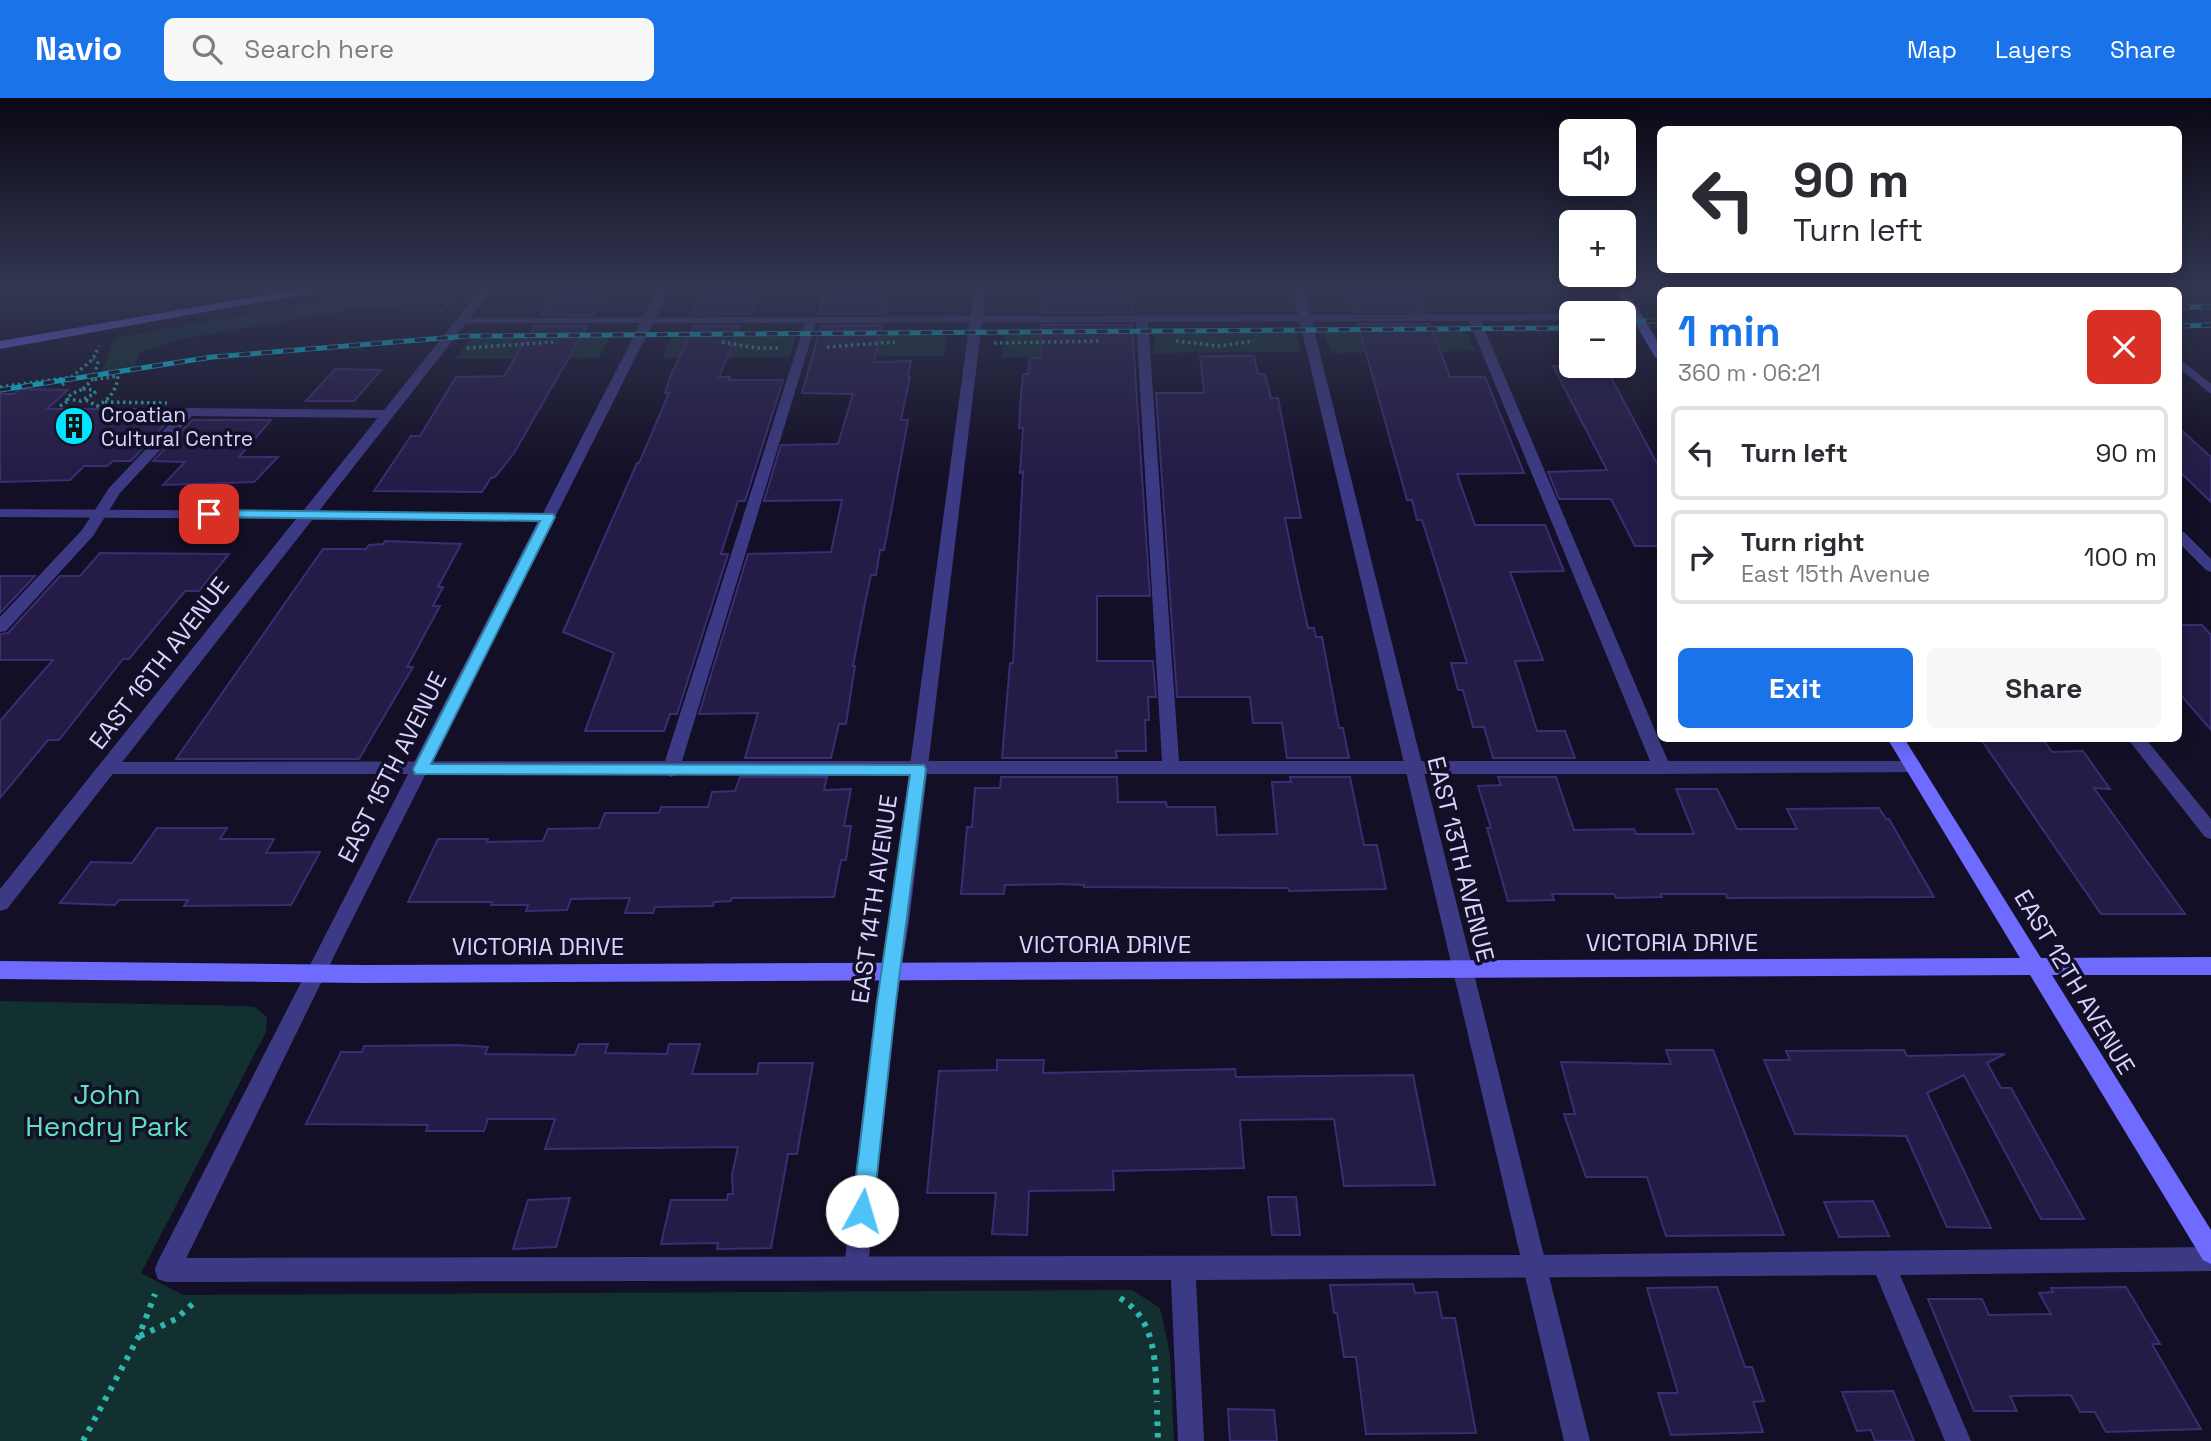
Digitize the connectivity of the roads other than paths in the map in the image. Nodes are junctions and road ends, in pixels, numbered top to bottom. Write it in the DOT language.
graph roads {
  1 [pos="437,352"];
  2 [pos="632,352"];
  3 [pos="801,352"];
  4 [pos="972,352"];
  5 [pos="1144,352"];
  6 [pos="1314,352"];
  7 [pos="1488,352"];
  8 [pos="2182,365"];
  9 [pos="2211,390"];
  10 [pos="388,414"];
  11 [pos="0,513"];
  12 [pos="100,514"];
  13 [pos="308,515"];
  14 [pos="548,517"];
  15 [pos="2182,538"];
  16 [pos="2211,567"];
  17 [pos="0,627"];
  18 [pos="1897,742"];
  19 [pos="2139,742"];
  20 [pos="1913,767"];
  21 [pos="107,768"];
  22 [pos="1414,768"];
  23 [pos="1662,768"];
  24 [pos="421,769"];
  25 [pos="671,769"];
  26 [pos="918,769"];
  27 [pos="1171,769"];
  28 [pos="2211,832"];
  29 [pos="0,903"];
  30 [pos="2035,966"];
  31 [pos="2211,966"];
  32 [pos="0,970"];
  33 [pos="1463,970"];
  34 [pos="891,971"];
  35 [pos="315,974"];
  36 [pos="2209,1246"];
  37 [pos="1883,1262"];
  38 [pos="856,1266"];
  39 [pos="1183,1267"];
  40 [pos="1535,1267"];
  41 [pos="1191,1441"];
  42 [pos="1577,1441"];
  43 [pos="1958,1441"];
  1 -- 10 [label="street, EAST 16TH AVENUE"];
  2 -- 14 [label="street, EAST 15TH AVENUE"];
  3 -- 25 [label="street"];
  4 -- 26 [label="street, EAST 14TH AVENUE"];
  5 -- 27 [label="street"];
  6 -- 22 [label="street, EAST 13TH AVENUE"];
  7 -- 23 [label="street"];
  8 -- 9 [label="street"];
  10 -- 12 [label="street"];
  10 -- 13 [label="street, EAST 16TH AVENUE"];
  11 -- 12 [label="street"];
  12 -- 13 [label="street"];
  12 -- 17 [label="street"];
  13 -- 14 [label="street"];
  13 -- 21 [label="street, EAST 16TH AVENUE"];
  14 -- 24 [label="street, EAST 15TH AVENUE"];
  15 -- 16 [label="street"];
  18 -- 20 [label="street, EAST 12TH AVENUE"];
  19 -- 28 [label="street"];
  20 -- 23 [label="street"];
  20 -- 30 [label="street, EAST 12TH AVENUE"];
  21 -- 24 [label="street"];
  21 -- 29 [label="street, EAST 16TH AVENUE"];
  22 -- 23 [label="street"];
  22 -- 27 [label="street"];
  22 -- 33 [label="street, EAST 13TH AVENUE"];
  24 -- 25 [label="street"];
  24 -- 35 [label="street, EAST 15TH AVENUE"];
  25 -- 26 [label="street"];
  26 -- 27 [label="street"];
  26 -- 34 [label="street, EAST 14TH AVENUE"];
  30 -- 31 [label="street, VICTORIA DRIVE"];
  30 -- 33 [label="street, VICTORIA DRIVE"];
  30 -- 36 [label="street, EAST 12TH AVENUE"];
  32 -- 35 [label="street, VICTORIA DRIVE"];
  33 -- 34 [label="street, VICTORIA DRIVE"];
  33 -- 40 [label="street, EAST 13TH AVENUE"];
  34 -- 35 [label="street, VICTORIA DRIVE"];
  34 -- 38 [label="street, EAST 14TH AVENUE"];
  35 -- 38 [label="street, EAST 15TH AVENUE"];
  36 -- 37 [label="street"];
  37 -- 40 [label="street"];
  37 -- 43 [label="street"];
  38 -- 39 [label="street"];
  39 -- 40 [label="street"];
  39 -- 41 [label="street"];
  40 -- 42 [label="street, EAST 13TH AVENUE"];
}
